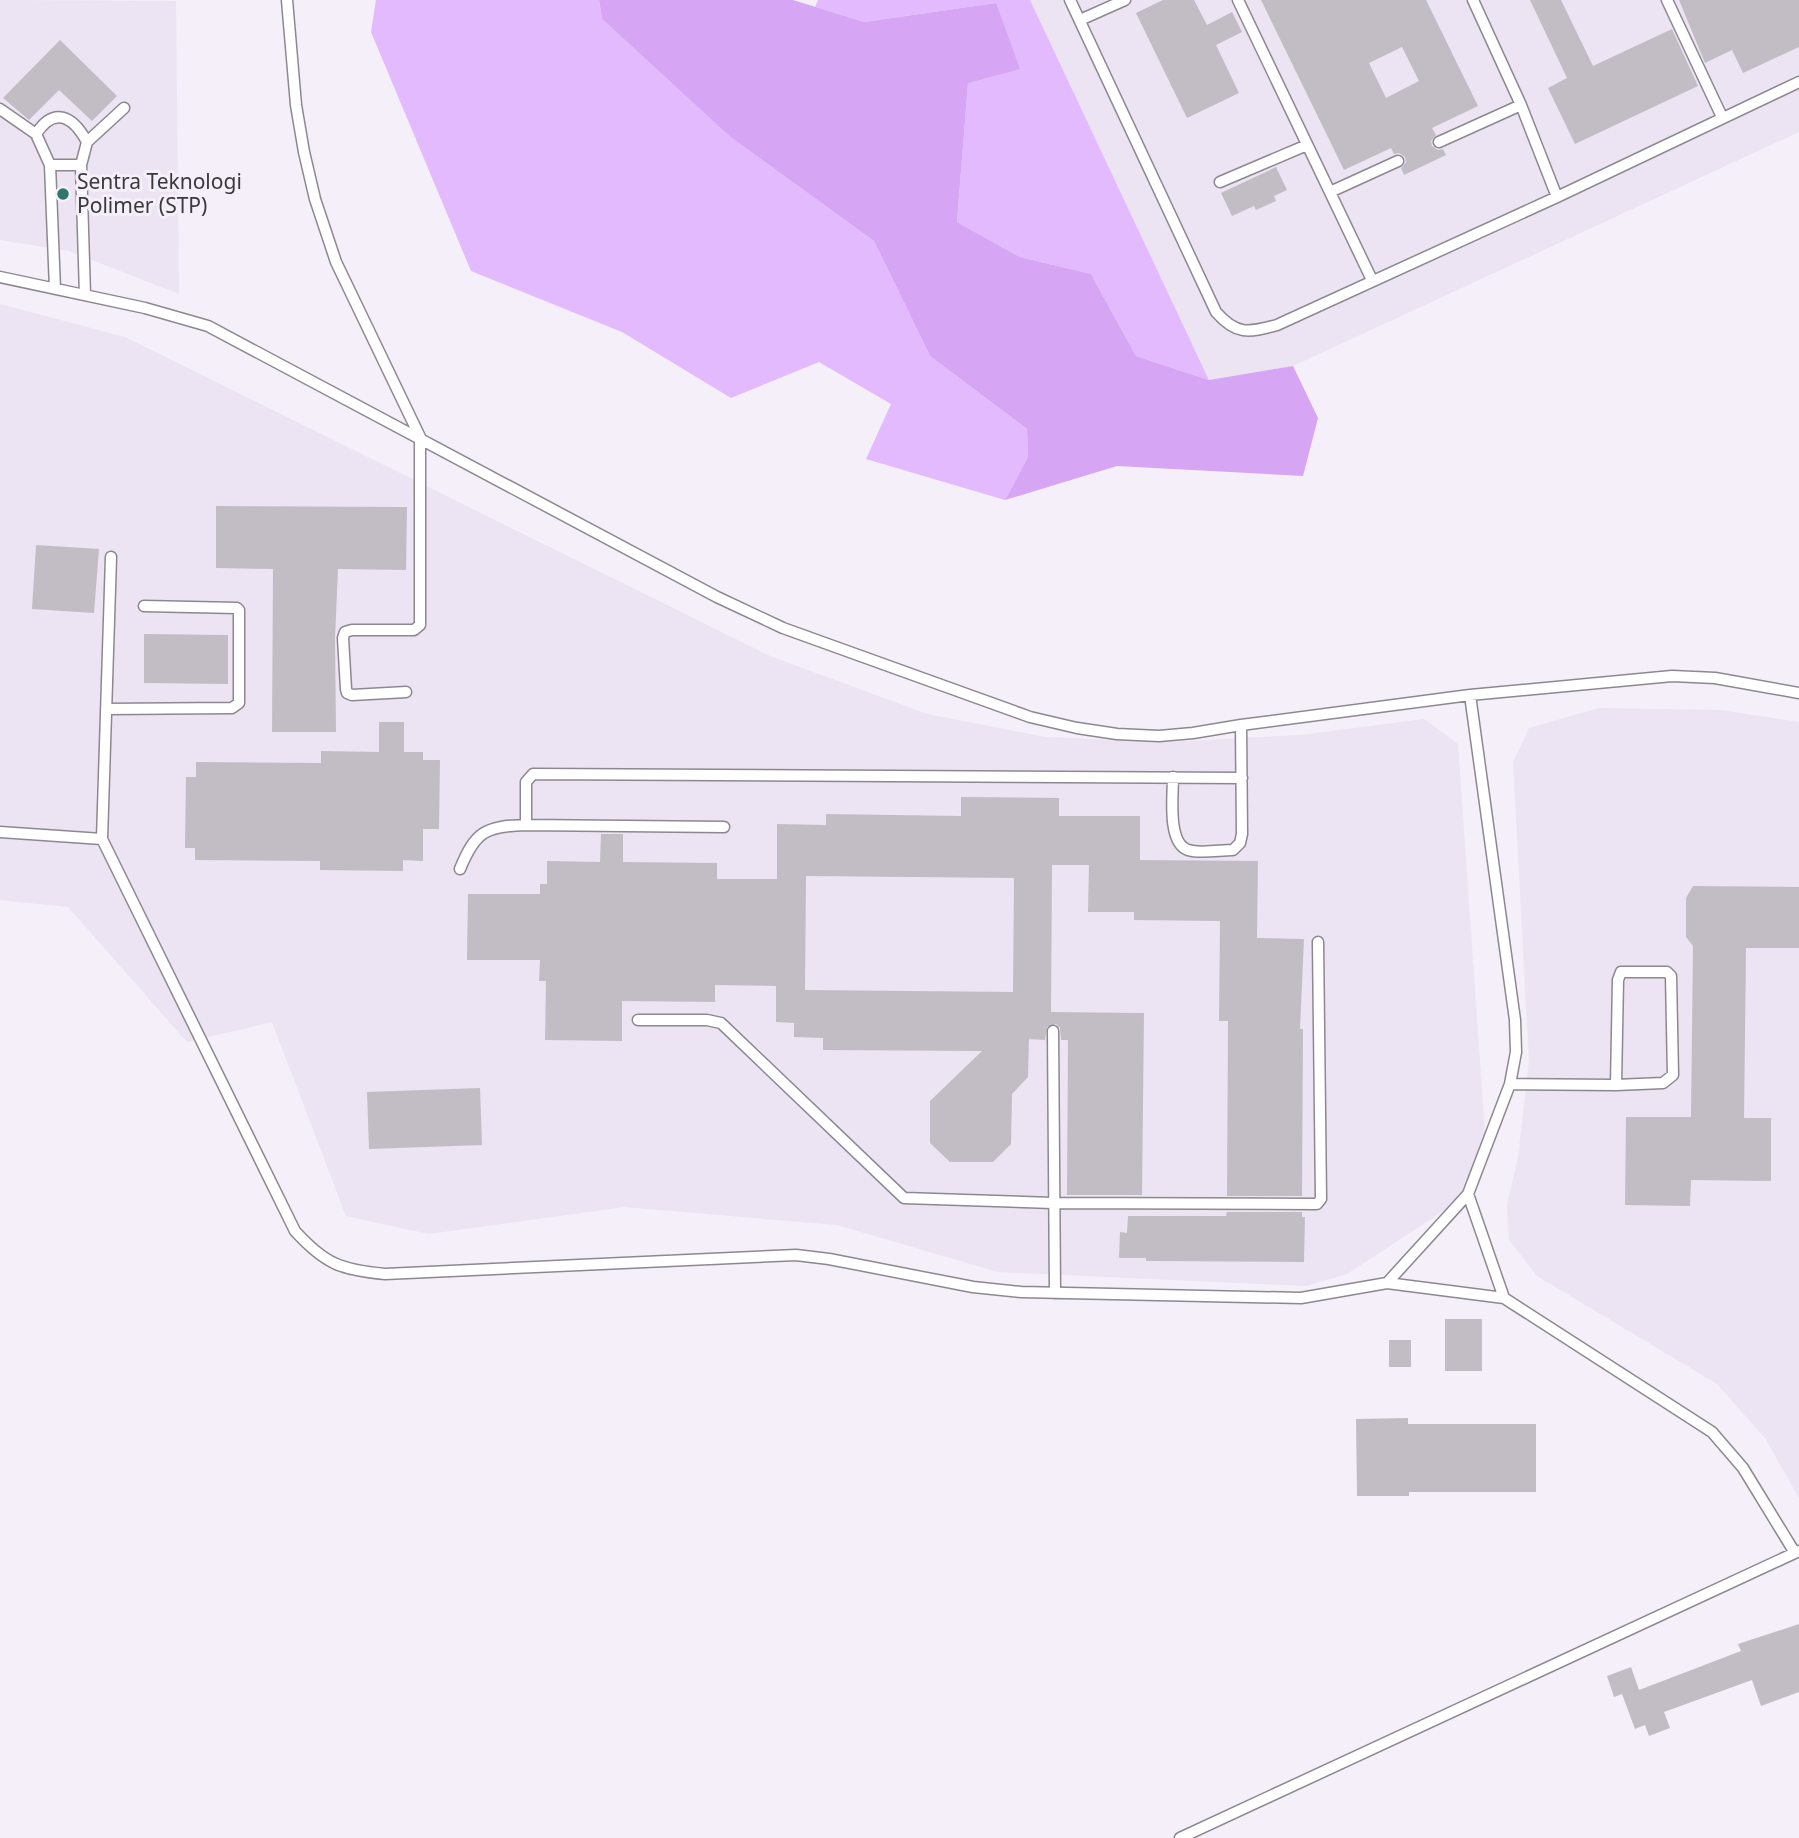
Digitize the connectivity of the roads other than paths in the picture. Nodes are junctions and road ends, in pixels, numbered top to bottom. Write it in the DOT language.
graph roads {
  1 [pos="286,0"];
  2 [pos="1070,0"];
  3 [pos="1125,0"];
  4 [pos="1238,0"];
  5 [pos="1473,0"];
  6 [pos="1667,0"];
  7 [pos="1080,20"];
  8 [pos="1799,82"];
  9 [pos="1521,105"];
  10 [pos="124,108"];
  11 [pos="0,109"];
  12 [pos="1722,117"];
  13 [pos="36,134"];
  14 [pos="86,142"];
  15 [pos="1439,142"];
  16 [pos="1307,145"];
  17 [pos="1398,161"];
  18 [pos="50,165"];
  19 [pos="81,165"];
  20 [pos="1220,182"];
  21 [pos="1330,192"];
  22 [pos="1557,197"];
  23 [pos="0,277"];
  24 [pos="1372,280"];
  25 [pos="55,289"];
  26 [pos="86,295"];
  27 [pos="419,437"];
  28 [pos="111,557"];
  29 [pos="144,606"];
  30 [pos="406,692"];
  31 [pos="1799,693"];
  32 [pos="1470,695"];
  33 [pos="106,709"];
  34 [pos="1241,725"];
  35 [pos="1173,778"];
  36 [pos="1242,778"];
  37 [pos="526,825"];
  38 [pos="724,827"];
  39 [pos="0,832"];
  40 [pos="102,839"];
  41 [pos="460,869"];
  42 [pos="1318,942"];
  43 [pos="638,1020"];
  44 [pos="1053,1031"];
  45 [pos="1510,1084"];
  46 [pos="1616,1085"];
  47 [pos="1468,1194"];
  48 [pos="1053,1203"];
  49 [pos="1387,1283"];
  50 [pos="1055,1293"];
  51 [pos="1504,1298"];
  52 [pos="1797,1552"];
  53 [pos="1180,1838"];
  1 -- 27 [label="lane"];
  2 -- 7 [label="lane"];
  3 -- 7 [label="lane"];
  4 -- 16 [label="lane"];
  5 -- 9 [label="lane"];
  6 -- 12 [label="lane"];
  7 -- 24 [label="lane"];
  8 -- 12 [label="lane"];
  9 -- 15 [label="lane"];
  9 -- 22 [label="lane"];
  10 -- 14 [label="lane"];
  11 -- 13 [label="lane"];
  12 -- 22 [label="lane"];
  13 -- 14 [label="lane"];
  13 -- 18 [label="lane"];
  14 -- 19 [label="lane"];
  16 -- 20 [label="lane"];
  16 -- 21 [label="lane"];
  17 -- 21 [label="lane"];
  18 -- 19 [label="lane"];
  18 -- 25 [label="lane"];
  19 -- 26 [label="lane"];
  21 -- 24 [label="lane"];
  22 -- 24 [label="lane"];
  23 -- 25 [label="lane"];
  25 -- 26 [label="lane"];
  26 -- 27 [label="lane"];
  27 -- 30 [label="lane"];
  27 -- 34 [label="lane"];
  28 -- 33 [label="lane"];
  29 -- 33 [label="lane"];
  31 -- 32 [label="lane"];
  32 -- 34 [label="lane"];
  32 -- 45 [label="lane"];
  33 -- 40 [label="lane"];
  34 -- 36 [label="lane"];
  35 -- 36 [label="lane"];
  35 -- 36 [label="lane"];
  35 -- 37 [label="lane"];
  37 -- 38 [label="lane"];
  37 -- 41 [label="lane"];
  39 -- 40 [label="lane"];
  40 -- 50 [label="lane"];
  42 -- 48 [label="lane"];
  43 -- 48 [label="lane"];
  44 -- 48 [label="lane"];
  45 -- 46 [label="lane"];
  45 -- 47 [label="lane"];
  46 -- 46 [label="lane"];
  47 -- 49 [label="lane"];
  47 -- 51 [label="lane"];
  48 -- 50 [label="lane"];
  49 -- 50 [label="lane"];
  49 -- 51 [label="lane"];
  51 -- 52 [label="lane"];
  52 -- 53 [label="lane"];
}
